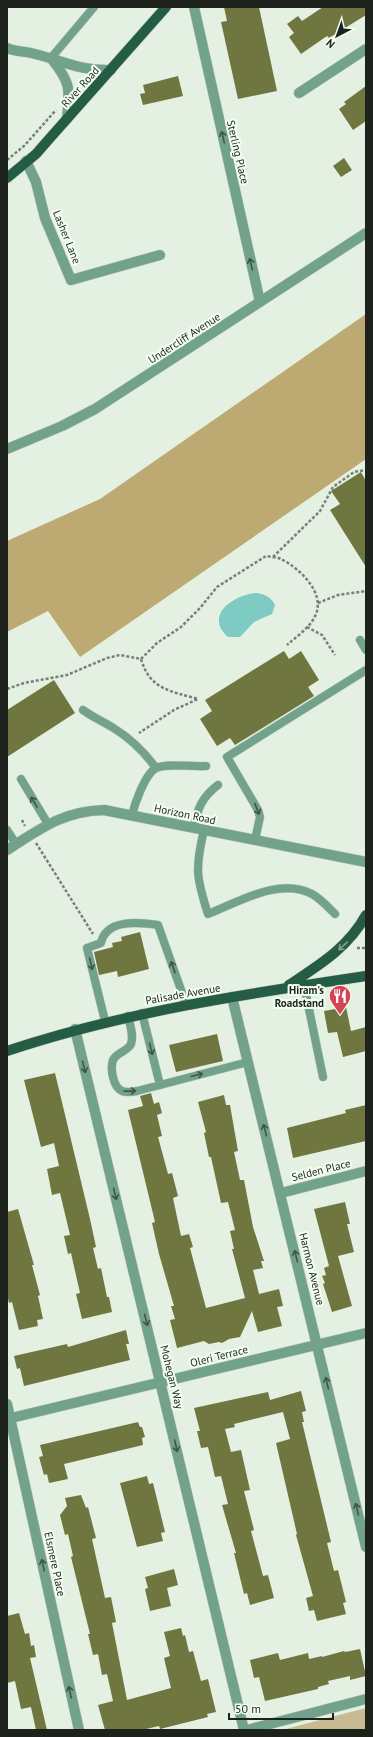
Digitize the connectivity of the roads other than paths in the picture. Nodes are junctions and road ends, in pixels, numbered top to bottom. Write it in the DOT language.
graph roads {
  1 [pos="94,7"];
  2 [pos="166,7"];
  3 [pos="194,7"];
  4 [pos="7,48"];
  5 [pos="366,49"];
  6 [pos="51,58"];
  7 [pos="110,70"];
  8 [pos="298,93"];
  9 [pos="67,119"];
  10 [pos="26,162"];
  11 [pos="7,178"];
  12 [pos="366,233"];
  13 [pos="160,254"];
  14 [pos="260,302"];
  15 [pos="7,449"];
  16 [pos="360,640"];
  17 [pos="366,650"];
  18 [pos="366,670"];
  19 [pos="83,710"];
  20 [pos="206,766"];
  21 [pos="156,768"];
  22 [pos="21,779"];
  23 [pos="218,785"];
  24 [pos="132,815"];
  25 [pos="48,824"];
  26 [pos="199,829"];
  27 [pos="7,830"];
  28 [pos="255,840"];
  29 [pos="11,847"];
  30 [pos="366,862"];
  31 [pos="335,914"];
  32 [pos="366,915"];
  33 [pos="366,976"];
  34 [pos="304,985"];
  35 [pos="285,988"];
  36 [pos="232,997"];
  37 [pos="186,1004"];
  38 [pos="142,1013"];
  39 [pos="128,1016"];
  40 [pos="105,1022"];
  41 [pos="75,1029"];
  42 [pos="7,1051"];
  43 [pos="248,1062"];
  44 [pos="323,1077"];
  45 [pos="160,1084"];
  46 [pos="366,1171"];
  47 [pos="281,1193"];
  48 [pos="366,1333"];
  49 [pos="317,1344"];
  50 [pos="161,1382"];
  51 [pos="7,1404"];
  52 [pos="9,1419"];
  53 [pos="366,1547"];
  54 [pos="366,1699"];
  55 [pos="78,1730"];
  56 [pos="246,1730"];
  1 -- 6 [label="lane"];
  2 -- 7 [label="main road, River Road"];
  14 -- 3 [label="street, Sterling Place, one-way"];
  4 -- 6 [label="street"];
  5 -- 8 [label="street"];
  6 -- 7 [label="street"];
  6 -- 9 [label="street"];
  7 -- 9 [label="main road, River Road"];
  9 -- 10 [label="main road, River Road"];
  10 -- 11 [label="main road, River Road"];
  10 -- 13 [label="street, Lasher Lane"];
  12 -- 14 [label="street, Undercliff Avenue"];
  14 -- 15 [label="street, Undercliff Avenue"];
  16 -- 17 [label="lane"];
  18 -- 28 [label="lane, one-way"];
  19 -- 21 [label="lane"];
  20 -- 21 [label="lane"];
  21 -- 24 [label="lane"];
  25 -- 22 [label="lane, one-way"];
  23 -- 26 [label="lane"];
  24 -- 25 [label="street, Horizon Road"];
  24 -- 26 [label="street, Horizon Road"];
  25 -- 29 [label="street, Horizon Road"];
  26 -- 28 [label="street, Horizon Road"];
  26 -- 31 [label="lane"];
  27 -- 29 [label="lane"];
  28 -- 30 [label="street, Horizon Road"];
  32 -- 35 [label="main road, one-way"];
  33 -- 34 [label="main road, Palisade Avenue"];
  34 -- 35 [label="main road, Palisade Avenue"];
  34 -- 44 [label="lane"];
  35 -- 36 [label="main road, Palisade Avenue"];
  36 -- 37 [label="main road, Palisade Avenue"];
  36 -- 43 [label="street, Harmon Avenue"];
  37 -- 38 [label="main road, Palisade Avenue"];
  37 -- 40 [label="lane, one-way"];
  38 -- 39 [label="main road, Palisade Avenue"];
  38 -- 45 [label="lane, one-way"];
  39 -- 40 [label="main road, Palisade Avenue"];
  39 -- 45 [label="lane, one-way"];
  40 -- 41 [label="main road, Palisade Avenue"];
  41 -- 42 [label="main road, Palisade Avenue"];
  41 -- 50 [label="street, Mohegan Way, one-way"];
  45 -- 43 [label="lane, one-way"];
  47 -- 43 [label="street, Harmon Avenue, one-way"];
  46 -- 47 [label="street, Selden Place"];
  49 -- 47 [label="street, Harmon Avenue, one-way"];
  48 -- 49 [label="street, Oleri Terrace"];
  49 -- 50 [label="street, Oleri Terrace"];
  53 -- 49 [label="street, Harmon Avenue, one-way"];
  50 -- 52 [label="street, Oleri Terrace"];
  50 -- 56 [label="street, Mohegan Way, one-way"];
  51 -- 52 [label="street, Elsmere Place"];
  55 -- 52 [label="street, Elsmere Place, one-way"];
  54 -- 56 [label="street"];
}
